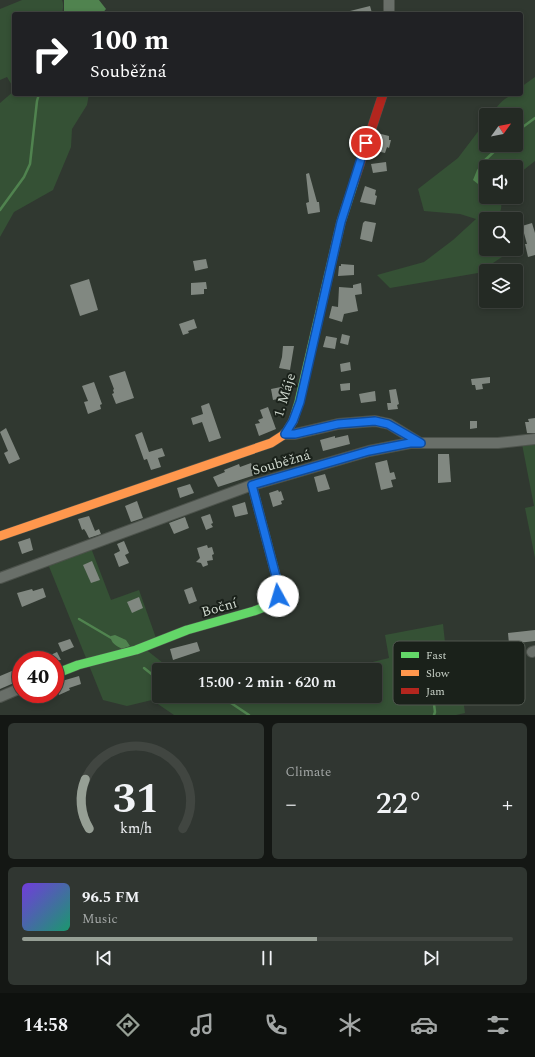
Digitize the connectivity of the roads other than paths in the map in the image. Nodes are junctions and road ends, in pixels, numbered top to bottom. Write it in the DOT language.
graph roads {
  1 [pos="389,0"];
  2 [pos="388,12"];
  3 [pos="382,96"];
  4 [pos="285,434"];
  5 [pos="535,439"];
  6 [pos="421,443"];
  7 [pos="252,485"];
  8 [pos="0,536"];
  9 [pos="0,578"];
  10 [pos="64,670"];
  11 [pos="12,692"];
  12 [pos="0,697"];
  1 -- 2 [label="street"];
  3 -- 4 [label="street, 1. Máje"];
  4 -- 6 [label="street"];
  4 -- 8 [label="street, 1. Máje"];
  5 -- 6 [label="street, Souběžná"];
  6 -- 7 [label="street, Souběžná"];
  7 -- 9 [label="street, Souběžná"];
  7 -- 10 [label="street, Boční"];
  11 -- 12 [label="street"];
}
